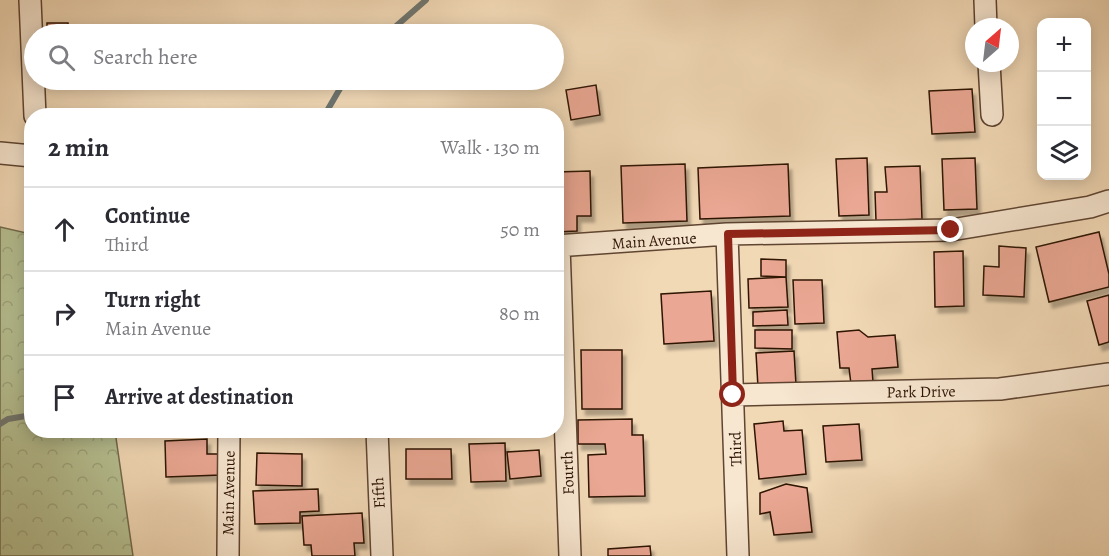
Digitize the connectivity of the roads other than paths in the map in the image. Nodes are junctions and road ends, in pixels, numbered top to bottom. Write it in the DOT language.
graph roads {
  1 [pos="30,0"];
  2 [pos="985,0"];
  3 [pos="986,18"];
  4 [pos="31,24"];
  5 [pos="990,72"];
  6 [pos="34,90"];
  7 [pos="35,108"];
  8 [pos="992,115"];
  9 [pos="0,153"];
  10 [pos="24,155"];
  11 [pos="1109,201"];
  12 [pos="728,234"];
  13 [pos="564,246"];
  14 [pos="1109,374"];
  15 [pos="733,395"];
  16 [pos="564,401"];
  17 [pos="228,438"];
  18 [pos="377,438"];
  19 [pos="228,556"];
  20 [pos="382,556"];
  21 [pos="570,556"];
  22 [pos="738,556"];
  1 -- 4 [label="street"];
  2 -- 3 [label="street"];
  5 -- 8 [label="street"];
  6 -- 7 [label="street"];
  9 -- 10 [label="street"];
  11 -- 12 [label="street, Main Avenue"];
  12 -- 13 [label="street, Main Avenue"];
  12 -- 15 [label="street, Third"];
  14 -- 15 [label="street, Park Drive"];
  15 -- 22 [label="street, Third"];
  16 -- 21 [label="street, Fourth"];
  17 -- 19 [label="street, Main Avenue"];
  18 -- 20 [label="street, Fifth"];
}
